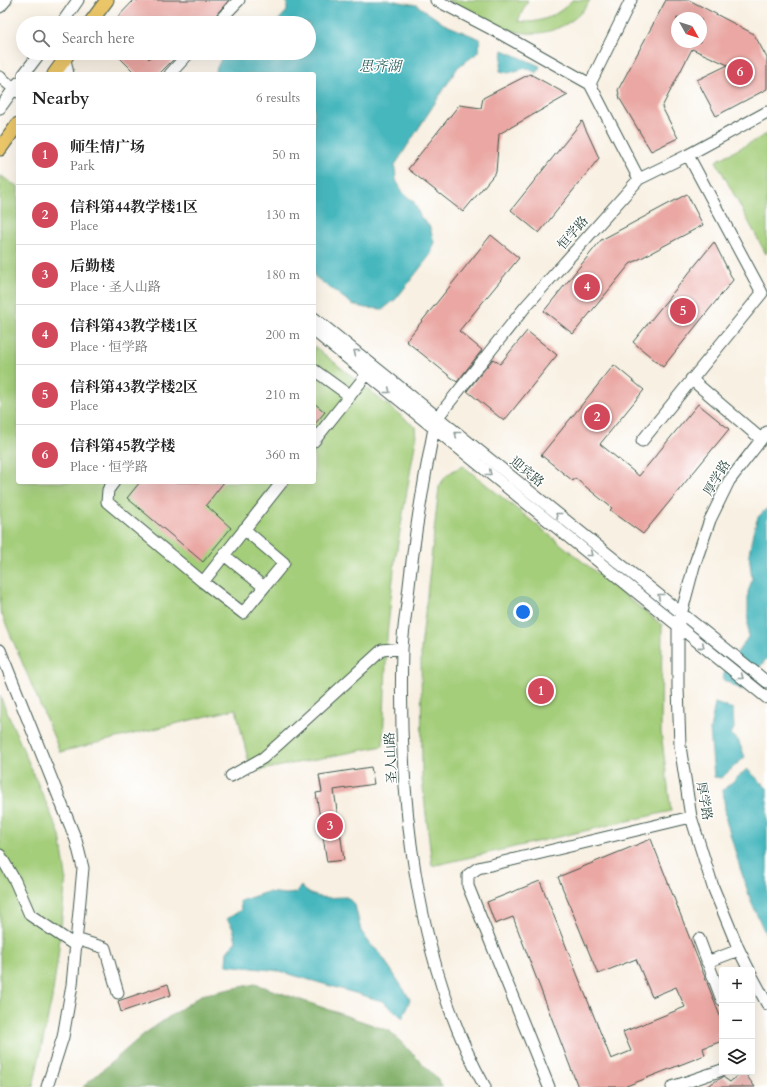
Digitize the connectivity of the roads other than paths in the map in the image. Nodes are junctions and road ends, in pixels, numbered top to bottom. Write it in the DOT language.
graph roads {
  1 [pos="6,0"];
  2 [pos="78,0"];
  3 [pos="239,0"];
  4 [pos="436,0"];
  5 [pos="631,0"];
  6 [pos="103,1"];
  7 [pos="0,7"];
  8 [pos="67,16"];
  9 [pos="94,16"];
  10 [pos="224,16"];
  11 [pos="35,60"];
  12 [pos="64,60"];
  13 [pos="67,60"];
  14 [pos="183,60"];
  15 [pos="26,72"];
  16 [pos="55,72"];
  17 [pos="68,72"];
  18 [pos="172,72"];
  19 [pos="0,77"];
  20 [pos="590,84"];
  21 [pos="16,86"];
  22 [pos="16,88"];
  23 [pos="0,108"];
  24 [pos="767,112"];
  25 [pos="13,138"];
  26 [pos="0,150"];
  27 [pos="688,155"];
  28 [pos="639,179"];
  29 [pos="765,292"];
  30 [pos="316,320"];
  31 [pos="316,333"];
  32 [pos="316,371"];
  33 [pos="367,374"];
  34 [pos="691,379"];
  35 [pos="350,396"];
  36 [pos="435,423"];
  37 [pos="764,435"];
  38 [pos="316,438"];
  39 [pos="642,441"];
  40 [pos="112,484"];
  41 [pos="280,484"];
  42 [pos="244,529"];
  43 [pos="224,555"];
  44 [pos="203,582"];
  45 [pos="264,587"];
  46 [pos="681,612"];
  47 [pos="678,626"];
  48 [pos="402,648"];
  49 [pos="0,650"];
  50 [pos="767,682"];
  51 [pos="767,698"];
  52 [pos="231,776"];
  53 [pos="691,817"];
  54 [pos="0,855"];
  55 [pos="699,939"];
  56 [pos="76,943"];
  57 [pos="738,950"];
  58 [pos="707,962"];
  59 [pos="747,967"];
  60 [pos="755,982"];
  61 [pos="719,992"];
  62 [pos="118,993"];
  63 [pos="767,1004"];
  64 [pos="719,1071"];
  65 [pos="47,1087"];
  66 [pos="485,1087"];
  67 [pos="548,1087"];
  68 [pos="672,1087"];
  1 -- 7 [label="street"];
  2 -- 8 [label="street"];
  3 -- 10 [label="street"];
  4 -- 20 [label="street"];
  5 -- 20 [label="street"];
  6 -- 9 [label="main road"];
  11 -- 15 [label="street"];
  12 -- 16 [label="main road"];
  13 -- 17 [label="street"];
  14 -- 18 [label="street"];
  19 -- 21 [label="street"];
  20 -- 28 [label="street"];
  22 -- 23 [label="street"];
  24 -- 27 [label="street, 恒学路"];
  25 -- 26 [label="main road"];
  27 -- 28 [label="street, 恒学路"];
  27 -- 29 [label="street"];
  28 -- 36 [label="street, 恒学路"];
  29 -- 34 [label="street"];
  36 -- 30 [label="street, 迎宾路, one-way"];
  31 -- 33 [label="street, 迎宾路"];
  32 -- 35 [label="street"];
  33 -- 35 [label="street"];
  33 -- 36 [label="street, 迎宾路, one-way"];
  34 -- 37 [label="street"];
  34 -- 39 [label="street"];
  35 -- 38 [label="street"];
  46 -- 36 [label="street, 迎宾路, one-way"];
  36 -- 47 [label="street, 迎宾路, one-way"];
  36 -- 48 [label="street, 圣人山路"];
  37 -- 46 [label="street, 厚学路"];
  40 -- 44 [label="street"];
  41 -- 42 [label="street"];
  42 -- 43 [label="street"];
  42 -- 45 [label="street"];
  43 -- 44 [label="street"];
  43 -- 45 [label="street"];
  44 -- 45 [label="street"];
  46 -- 47 [label="street, 厚学路"];
  46 -- 50 [label="street, 迎宾路"];
  47 -- 51 [label="street, 迎宾路, one-way"];
  47 -- 53 [label="street, 厚学路"];
  48 -- 52 [label="street"];
  48 -- 66 [label="street, 圣人山路"];
  49 -- 56 [label="street"];
  53 -- 57 [label="street, 厚学路"];
  53 -- 67 [label="street"];
  54 -- 56 [label="street"];
  55 -- 58 [label="street"];
  56 -- 62 [label="street"];
  56 -- 65 [label="street"];
  57 -- 58 [label="street"];
  57 -- 59 [label="street, 厚学路"];
  58 -- 61 [label="street"];
  60 -- 63 [label="street"];
  64 -- 68 [label="street"];
}
